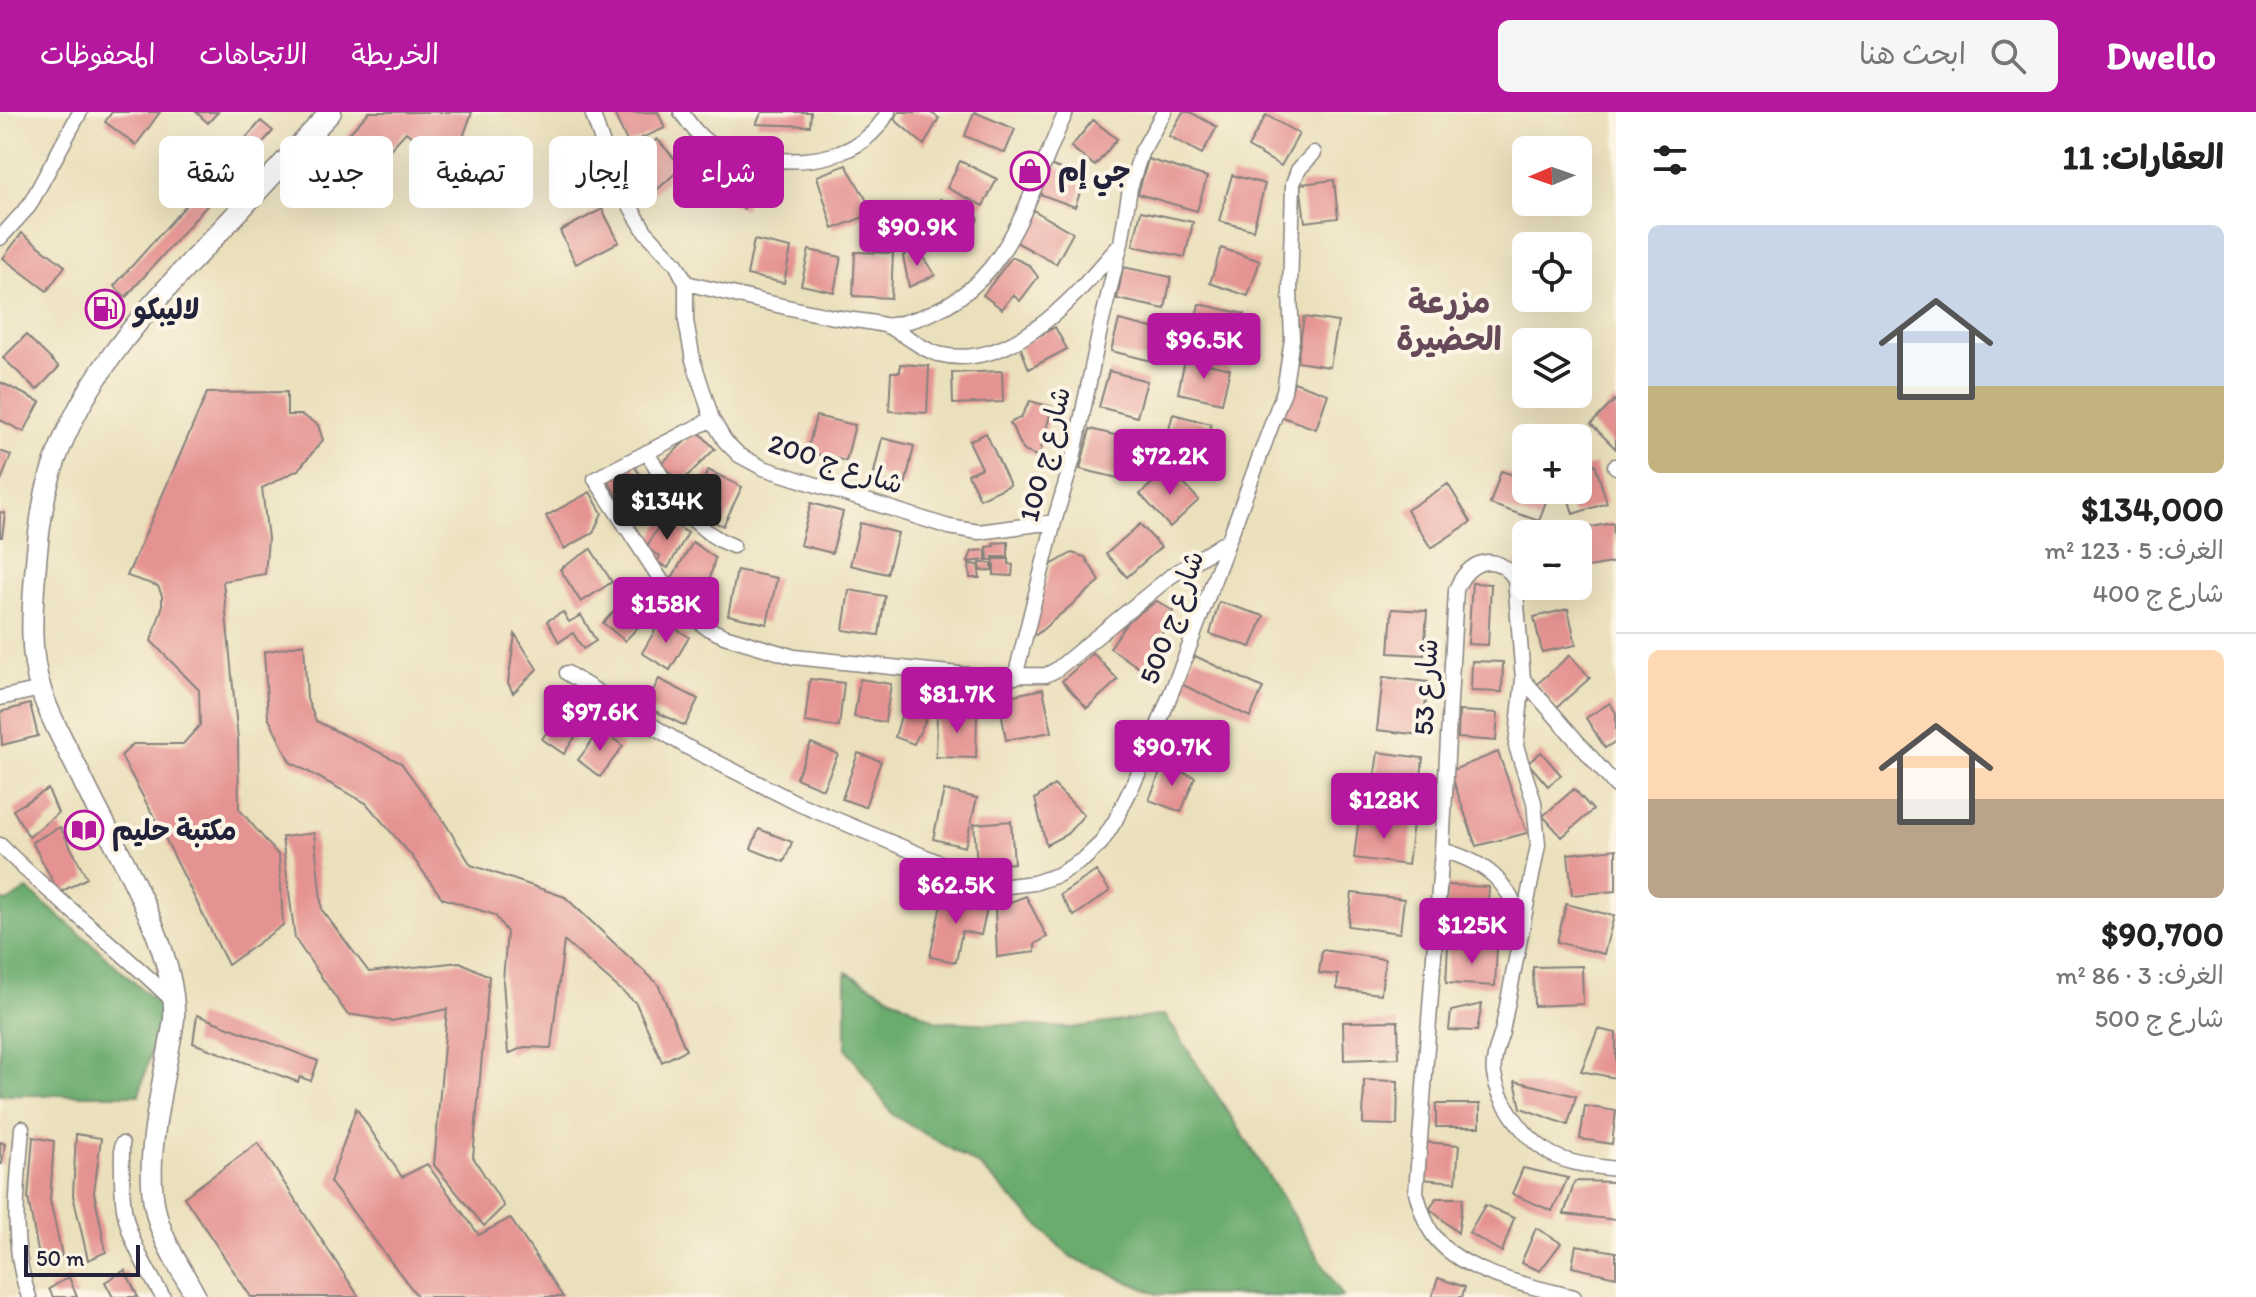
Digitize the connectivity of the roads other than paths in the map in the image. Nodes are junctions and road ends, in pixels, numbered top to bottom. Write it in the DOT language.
graph roads {
  1 [pos="80,112"];
  2 [pos="331,112"];
  3 [pos="592,112"];
  4 [pos="681,112"];
  5 [pos="888,112"];
  6 [pos="1066,112"];
  7 [pos="1164,112"];
  8 [pos="1314,153"];
  9 [pos="0,238"];
  10 [pos="1121,243"];
  11 [pos="686,283"];
  12 [pos="887,326"];
  13 [pos="712,419"];
  14 [pos="647,452"];
  15 [pos="1054,522"];
  16 [pos="1227,541"];
  17 [pos="733,546"];
  18 [pos="567,673"];
  19 [pos="1015,677"];
  20 [pos="1523,679"];
  21 [pos="41,689"];
  22 [pos="0,698"];
  23 [pos="1616,786"];
  24 [pos="0,845"];
  25 [pos="1442,850"];
  26 [pos="1523,922"];
  27 [pos="175,1003"];
  28 [pos="22,1128"];
  29 [pos="122,1144"];
  30 [pos="1616,1169"];
  31 [pos="29,1297"];
  32 [pos="163,1297"];
  33 [pos="196,1297"];
  34 [pos="1574,1297"];
  1 -- 9 [label="street"];
  2 -- 21 [label="street"];
  3 -- 11 [label="street"];
  4 -- 5 [label="street"];
  6 -- 12 [label="street"];
  7 -- 10 [label="street, شارع ج 100"];
  8 -- 16 [label="street, شارع ج 500"];
  10 -- 12 [label="street"];
  10 -- 15 [label="street, شارع ج 100"];
  11 -- 12 [label="street"];
  11 -- 13 [label="street, شارع ج 200"];
  13 -- 14 [label="street"];
  13 -- 15 [label="street, شارع ج 200"];
  14 -- 17 [label="street"];
  14 -- 19 [label="street"];
  15 -- 19 [label="street, شارع ج 100"];
  16 -- 18 [label="street, شارع ج 500"];
  16 -- 19 [label="street"];
  20 -- 23 [label="street"];
  20 -- 25 [label="street, شارع 53"];
  20 -- 26 [label="street"];
  21 -- 22 [label="street"];
  21 -- 27 [label="street"];
  24 -- 27 [label="street"];
  25 -- 26 [label="street"];
  25 -- 34 [label="street, شارع 53"];
  26 -- 30 [label="street"];
  27 -- 33 [label="street"];
  28 -- 31 [label="street"];
  29 -- 32 [label="street"];
}
